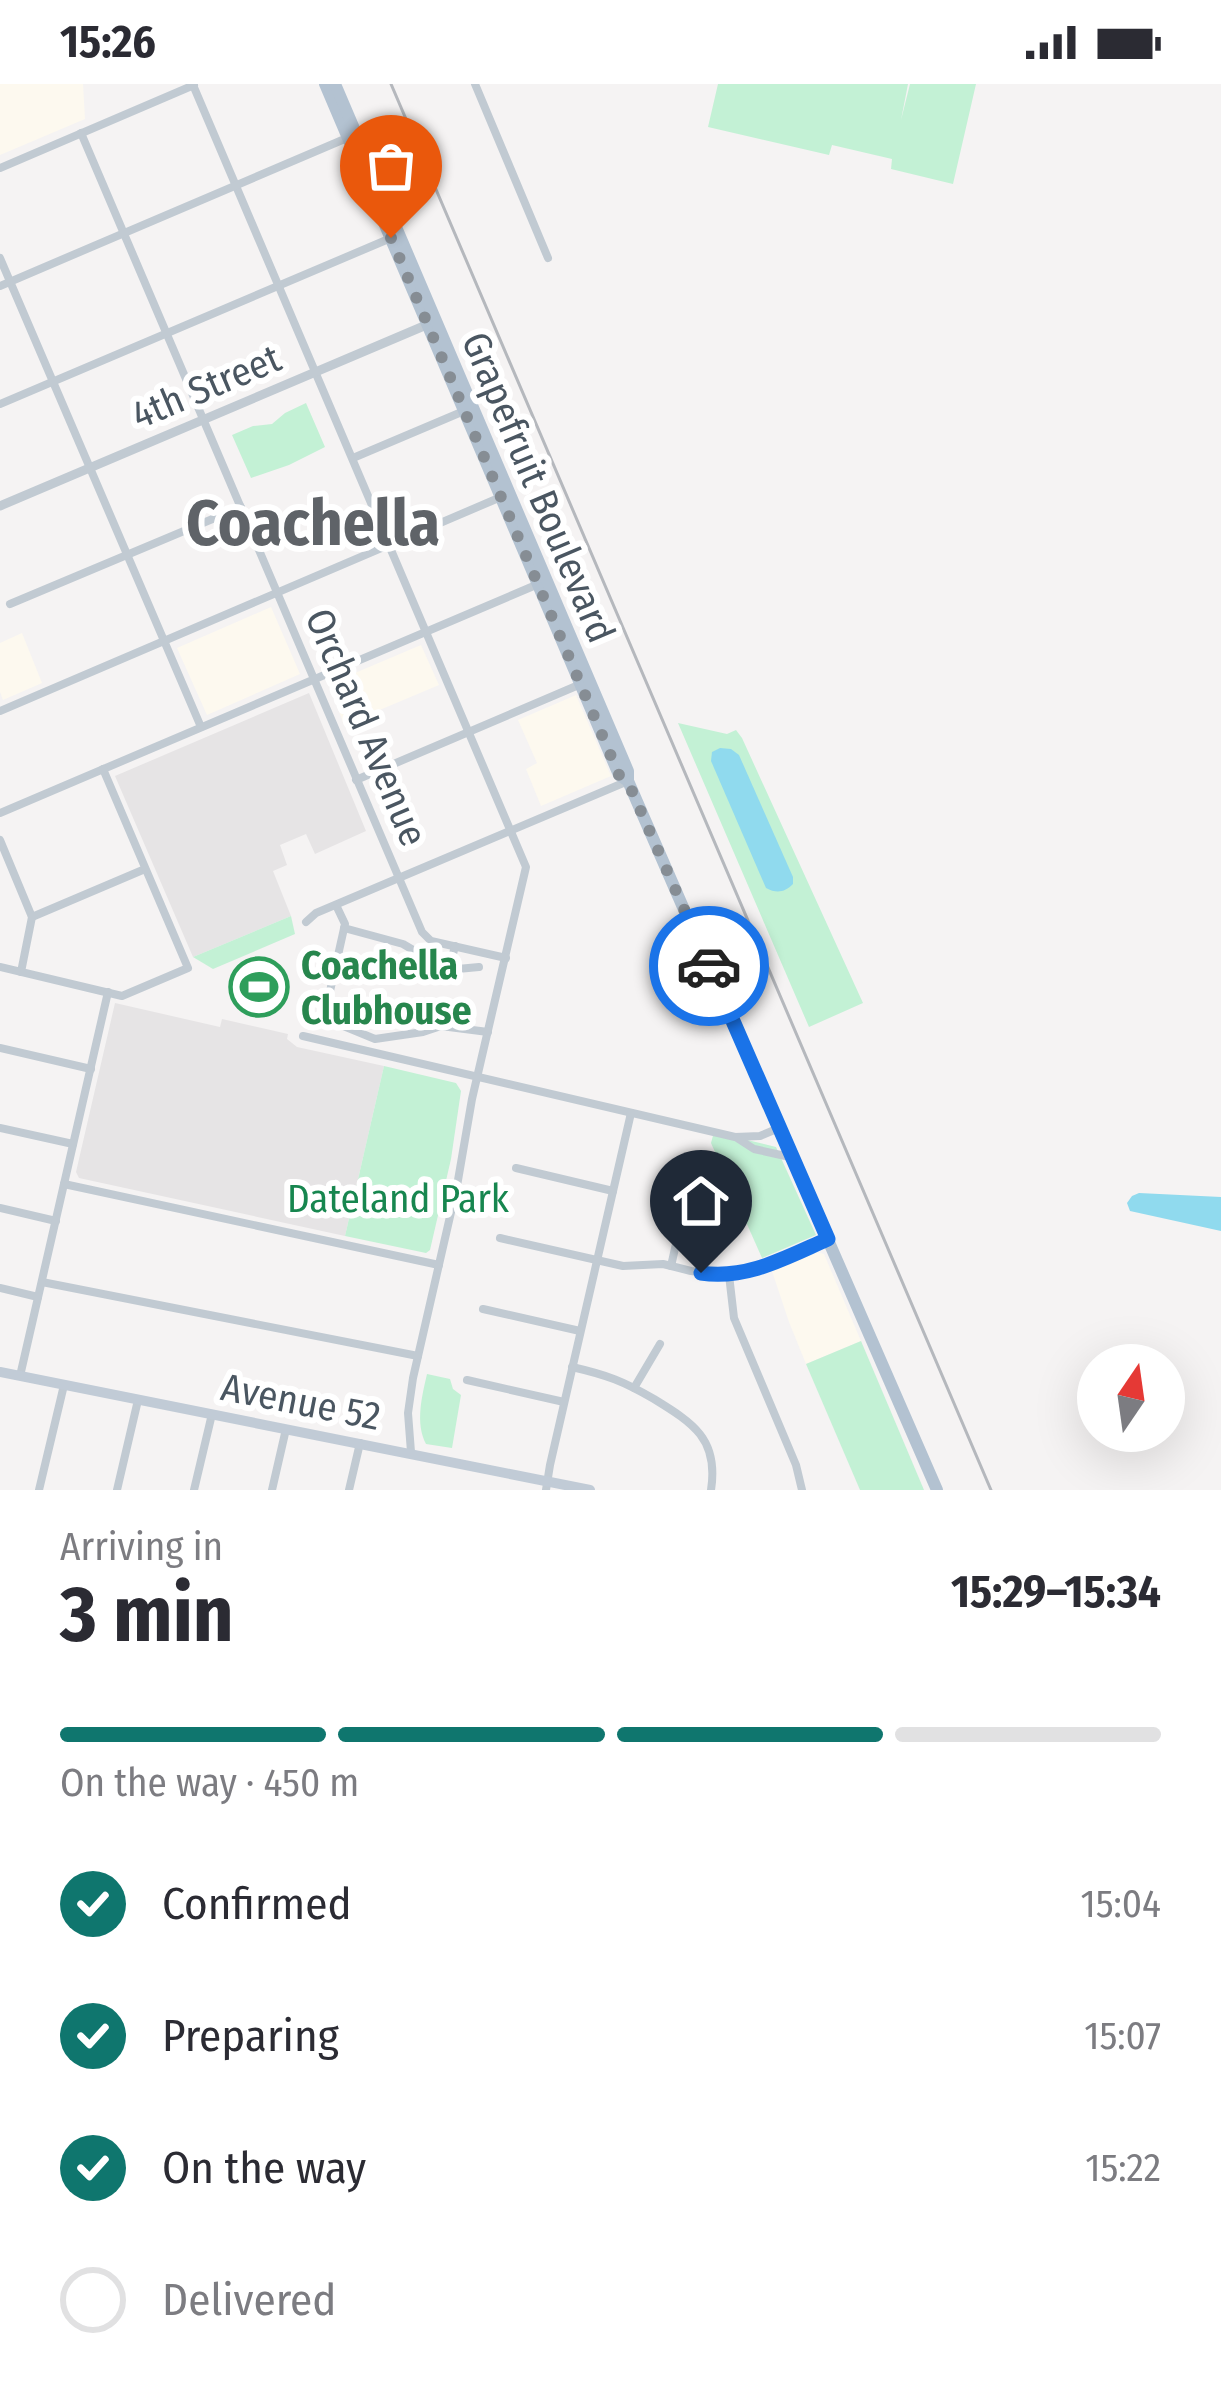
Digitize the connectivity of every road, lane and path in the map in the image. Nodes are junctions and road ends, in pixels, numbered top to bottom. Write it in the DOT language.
graph roads {
  1 [pos="325,84"];
  2 [pos="335,84"];
  3 [pos="475,84"];
  4 [pos="195,85"];
  5 [pos="81,133"];
  6 [pos="347,138"];
  7 [pos="0,168"];
  8 [pos="237,185"];
  9 [pos="124,233"];
  10 [pos="391,238"];
  11 [pos="548,257"];
  12 [pos="0,258"];
  13 [pos="5,284"];
  14 [pos="279,285"];
  15 [pos="431,323"];
  16 [pos="166,333"];
  17 [pos="316,371"];
  18 [pos="52,382"];
  19 [pos="0,404"];
  20 [pos="464,410"];
  21 [pos="203,420"];
  22 [pos="353,458"];
  23 [pos="90,468"];
  24 [pos="505,496"];
  25 [pos="0,506"];
  26 [pos="241,507"];
  27 [pos="389,544"];
  28 [pos="128,554"];
  29 [pos="538,584"];
  30 [pos="278,593"];
  31 [pos="10,604"];
  32 [pos="426,631"];
  33 [pos="164,641"];
  34 [pos="314,680"];
  35 [pos="580,684"];
  36 [pos="0,711"];
  37 [pos="201,727"];
  38 [pos="469,731"];
  39 [pos="103,769"];
  40 [pos="356,780"];
  41 [pos="628,782"];
  42 [pos="0,812"];
  43 [pos="512,831"];
  44 [pos="0,840"];
  45 [pos="145,869"];
  46 [pos="399,879"];
  47 [pos="336,905"];
  48 [pos="32,917"];
  49 [pos="306,922"];
  50 [pos="344,928"];
  51 [pos="455,946"];
  52 [pos="506,958"];
  53 [pos="479,967"];
  54 [pos="0,968"];
  55 [pos="449,970"];
  56 [pos="21,972"];
  57 [pos="108,992"];
  58 [pos="488,1032"];
  59 [pos="302,1036"];
  60 [pos="0,1048"];
  61 [pos="91,1069"];
  62 [pos="477,1078"];
  63 [pos="631,1114"];
  64 [pos="0,1128"];
  65 [pos="780,1128"];
  66 [pos="735,1137"];
  67 [pos="73,1144"];
  68 [pos="792,1157"];
  69 [pos="516,1168"];
  70 [pos="64,1184"];
  71 [pos="613,1190"];
  72 [pos="0,1208"];
  73 [pos="689,1215"];
  74 [pos="56,1221"];
  75 [pos="500,1238"];
  76 [pos="828,1239"];
  77 [pos="597,1260"];
  78 [pos="439,1264"];
  79 [pos="671,1266"];
  80 [pos="729,1275"];
  81 [pos="42,1282"];
  82 [pos="0,1288"];
  83 [pos="38,1297"];
  84 [pos="483,1309"];
  85 [pos="580,1331"];
  86 [pos="660,1344"];
  87 [pos="418,1356"];
  88 [pos="572,1367"];
  89 [pos="0,1372"];
  90 [pos="20,1376"];
  91 [pos="467,1380"];
  92 [pos="64,1385"];
  93 [pos="634,1388"];
  94 [pos="138,1400"];
  95 [pos="564,1402"];
  96 [pos="212,1414"];
  97 [pos="286,1429"];
  98 [pos="360,1443"];
  99 [pos="411,1452"];
  100 [pos="547,1486"];
  101 [pos="39,1490"];
  102 [pos="117,1490"];
  103 [pos="194,1490"];
  104 [pos="272,1490"];
  105 [pos="349,1490"];
  106 [pos="590,1490"];
  107 [pos="711,1490"];
  108 [pos="802,1490"];
  109 [pos="937,1490"];
  1 -- 6 [label="main road, Grapefruit Boulevard"];
  2 -- 15 [label="main road, Grapefruit Boulevard"];
  3 -- 11 [label="street"];
  4 -- 5 [label="street"];
  4 -- 8 [label="street"];
  5 -- 7 [label="street"];
  5 -- 9 [label="street, Orchard Avenue"];
  6 -- 8 [label="street"];
  6 -- 10 [label="main road, Grapefruit Boulevard"];
  8 -- 9 [label="street"];
  8 -- 14 [label="street"];
  9 -- 13 [label="street"];
  9 -- 16 [label="street, Orchard Avenue"];
  10 -- 14 [label="street"];
  10 -- 15 [label="main road, Grapefruit Boulevard"];
  12 -- 13 [label="street"];
  13 -- 18 [label="street"];
  14 -- 16 [label="street"];
  14 -- 17 [label="street"];
  15 -- 17 [label="street, 4th Street"];
  15 -- 20 [label="main road, Grapefruit Boulevard"];
  15 -- 24 [label="main road, Grapefruit Boulevard"];
  16 -- 18 [label="street"];
  16 -- 21 [label="street, Orchard Avenue"];
  17 -- 21 [label="street, 4th Street"];
  17 -- 22 [label="street"];
  18 -- 19 [label="street"];
  18 -- 23 [label="street"];
  20 -- 22 [label="street"];
  20 -- 24 [label="main road, Grapefruit Boulevard"];
  21 -- 23 [label="street, 4th Street"];
  21 -- 26 [label="street, Orchard Avenue"];
  22 -- 27 [label="street"];
  23 -- 25 [label="street, 4th Street"];
  23 -- 28 [label="street"];
  24 -- 27 [label="street"];
  24 -- 29 [label="main road, Grapefruit Boulevard"];
  24 -- 41 [label="main road, Grapefruit Boulevard"];
  26 -- 28 [label="street"];
  26 -- 30 [label="street, Orchard Avenue"];
  27 -- 30 [label="street"];
  27 -- 32 [label="street"];
  28 -- 31 [label="street"];
  28 -- 33 [label="street"];
  29 -- 32 [label="street"];
  29 -- 35 [label="main road, Grapefruit Boulevard"];
  30 -- 33 [label="street"];
  30 -- 34 [label="street, Orchard Avenue"];
  32 -- 34 [label="street"];
  32 -- 38 [label="street"];
  33 -- 36 [label="street"];
  33 -- 37 [label="street"];
  34 -- 37 [label="street"];
  34 -- 40 [label="street, Orchard Avenue"];
  35 -- 38 [label="street"];
  35 -- 41 [label="main road, Grapefruit Boulevard"];
  37 -- 39 [label="street"];
  38 -- 40 [label="street"];
  38 -- 43 [label="street"];
  39 -- 42 [label="street"];
  39 -- 45 [label="street"];
  40 -- 46 [label="street, Orchard Avenue"];
  41 -- 43 [label="street"];
  41 -- 65 [label="main road, Grapefruit Boulevard"];
  43 -- 46 [label="street"];
  43 -- 52 [label="street"];
  44 -- 48 [label="street"];
  45 -- 48 [label="street"];
  45 -- 57 [label="street"];
  46 -- 47 [label="street"];
  46 -- 51 [label="street, Orchard Avenue"];
  47 -- 49 [label="street"];
  47 -- 50 [label="street"];
  48 -- 56 [label="street"];
  50 -- 55 [label="street"];
  50 -- 58 [label="street"];
  51 -- 52 [label="street, Orchard Avenue"];
  51 -- 55 [label="street"];
  52 -- 58 [label="street"];
  53 -- 55 [label="street"];
  54 -- 56 [label="street"];
  56 -- 57 [label="street"];
  57 -- 61 [label="street"];
  58 -- 62 [label="street"];
  59 -- 62 [label="street"];
  60 -- 61 [label="street"];
  61 -- 67 [label="street"];
  62 -- 63 [label="street"];
  62 -- 78 [label="street"];
  63 -- 66 [label="street"];
  63 -- 71 [label="street"];
  64 -- 67 [label="street"];
  65 -- 66 [label="street"];
  65 -- 68 [label="main road, Grapefruit Boulevard"];
  66 -- 68 [label="street"];
  67 -- 70 [label="street"];
  68 -- 76 [label="main road, Grapefruit Boulevard"];
  69 -- 71 [label="street"];
  70 -- 74 [label="street"];
  70 -- 78 [label="street"];
  71 -- 77 [label="street"];
  72 -- 74 [label="street"];
  73 -- 79 [label="street"];
  74 -- 81 [label="street"];
  75 -- 77 [label="street"];
  76 -- 80 [label="street"];
  76 -- 109 [label="main road, Grapefruit Boulevard"];
  77 -- 79 [label="street"];
  77 -- 85 [label="street"];
  78 -- 87 [label="street"];
  79 -- 80 [label="street"];
  80 -- 108 [label="street"];
  81 -- 83 [label="street"];
  81 -- 87 [label="street"];
  82 -- 83 [label="street"];
  83 -- 90 [label="street"];
  84 -- 85 [label="street"];
  85 -- 88 [label="street"];
  86 -- 93 [label="street"];
  87 -- 99 [label="street"];
  88 -- 93 [label="street"];
  88 -- 95 [label="street"];
  89 -- 90 [label="main road, Avenue 52"];
  90 -- 92 [label="main road, Avenue 52"];
  91 -- 95 [label="street"];
  92 -- 94 [label="main road, Avenue 52"];
  92 -- 101 [label="street"];
  93 -- 107 [label="street"];
  94 -- 96 [label="main road, Avenue 52"];
  94 -- 102 [label="street"];
  95 -- 100 [label="street"];
  96 -- 97 [label="main road, Avenue 52"];
  96 -- 103 [label="street"];
  97 -- 98 [label="main road, Avenue 52"];
  97 -- 104 [label="street"];
  98 -- 99 [label="main road, Avenue 52"];
  98 -- 105 [label="street"];
  99 -- 100 [label="main road, Avenue 52"];
  100 -- 106 [label="main road, Avenue 52"];
}
